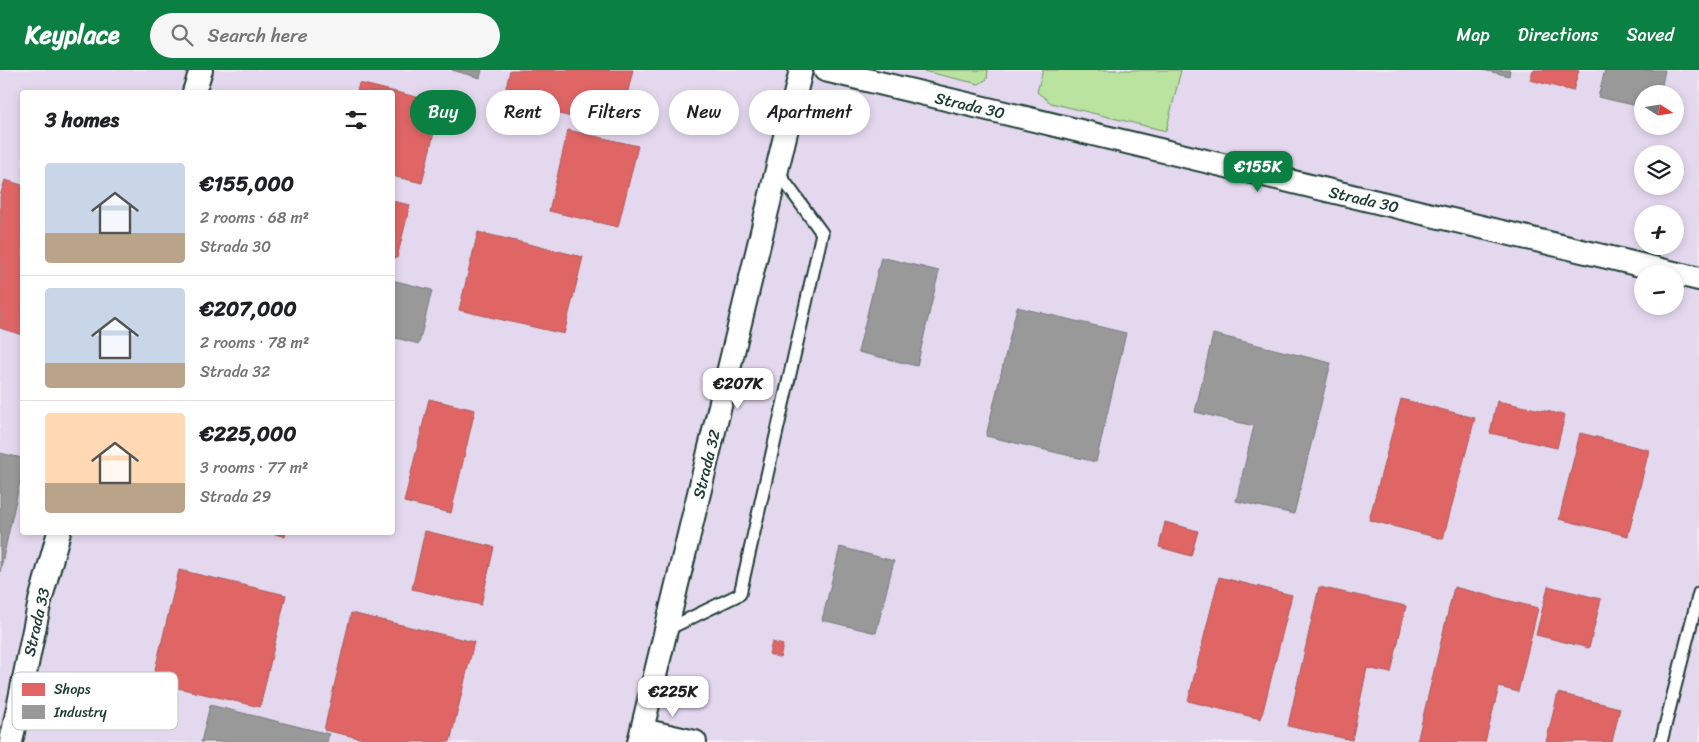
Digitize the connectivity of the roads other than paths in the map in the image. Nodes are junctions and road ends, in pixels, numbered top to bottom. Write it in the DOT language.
graph roads {
  1 [pos="201,70"];
  2 [pos="800,70"];
  3 [pos="825,70"];
  4 [pos="195,90"];
  5 [pos="777,171"];
  6 [pos="1699,279"];
  7 [pos="58,535"];
  8 [pos="1699,593"];
  9 [pos="666,630"];
  10 [pos="25,672"];
  11 [pos="641,736"];
  12 [pos="695,742"];
  13 [pos="1662,742"];
  1 -- 4 [label="street"];
  2 -- 5 [label="street, Strada 32"];
  3 -- 6 [label="street, Strada 30"];
  5 -- 9 [label="street, Strada 32"];
  5 -- 9 [label="lane"];
  7 -- 10 [label="street, Strada 33"];
  8 -- 13 [label="lane"];
  9 -- 11 [label="street, Strada 32"];
  11 -- 12 [label="street"];
}
